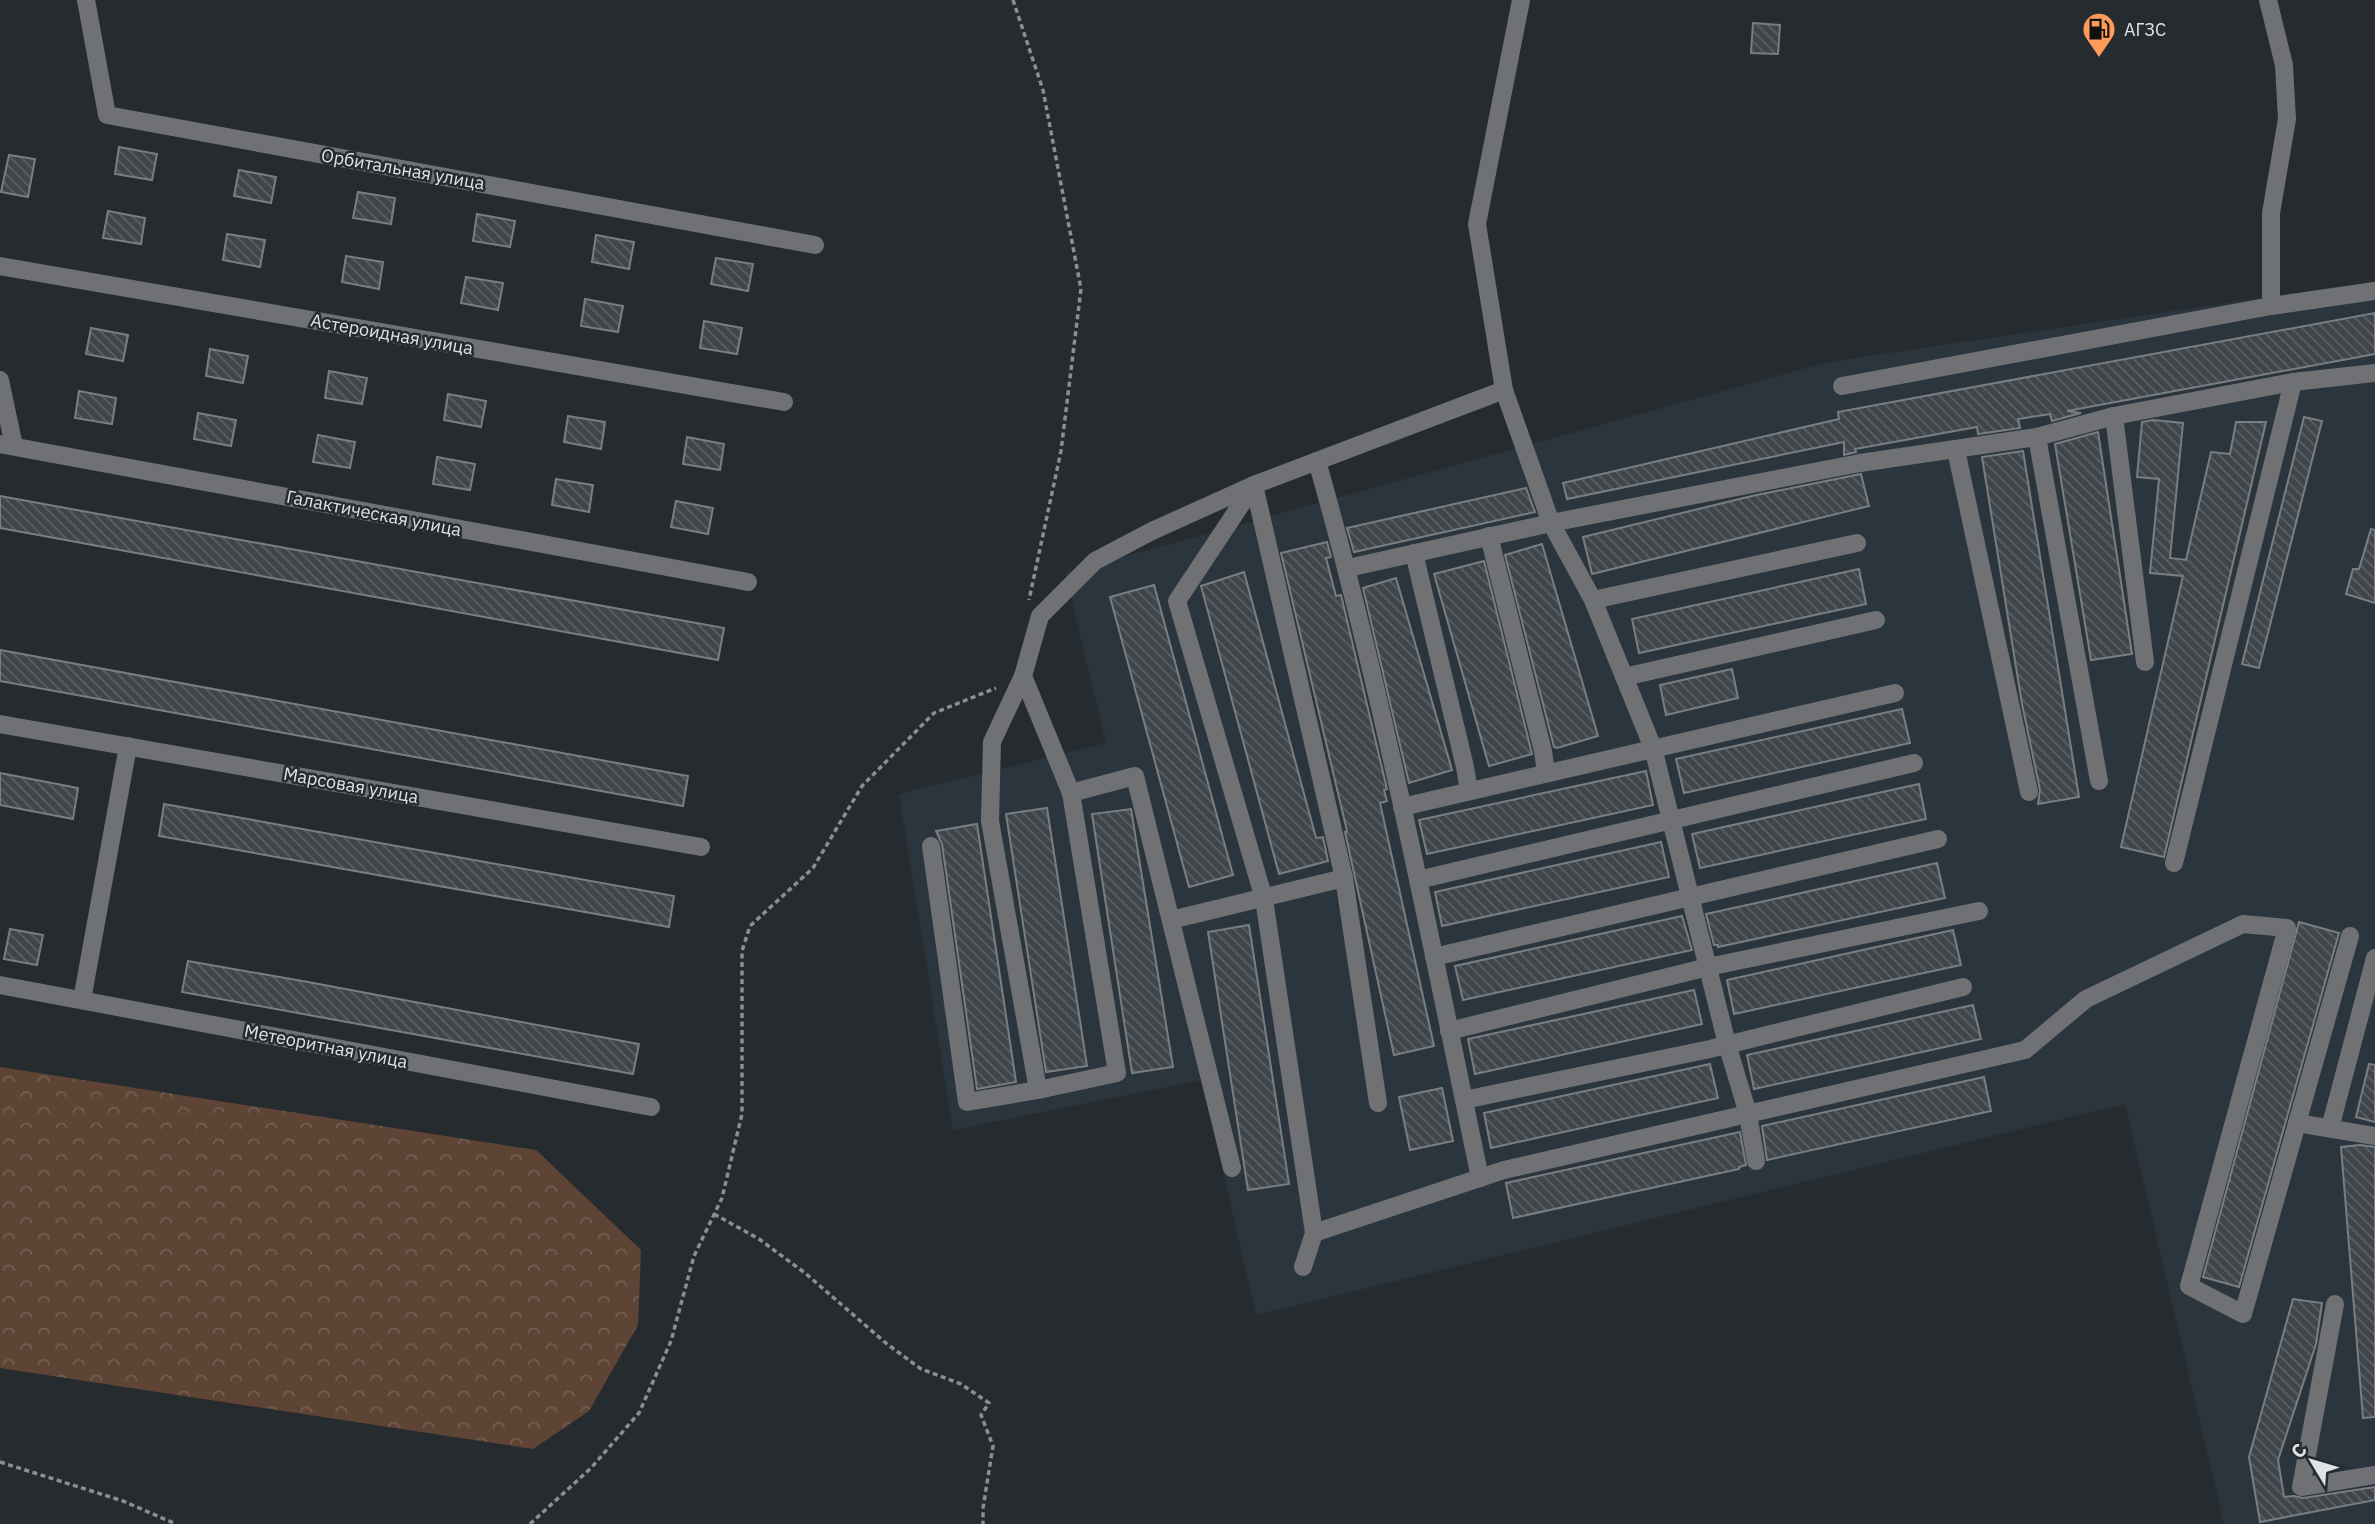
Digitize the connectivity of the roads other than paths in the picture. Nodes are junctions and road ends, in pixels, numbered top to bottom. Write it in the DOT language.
graph roads {
  1 [pos="86,0"];
  2 [pos="1521,0"];
  3 [pos="2268,0"];
  4 [pos="815,245"];
  5 [pos="0,266"];
  6 [pos="2375,290"];
  7 [pos="2271,306"];
  8 [pos="2375,373"];
  9 [pos="0,380"];
  10 [pos="2293,382"];
  11 [pos="1842,386"];
  12 [pos="1504,390"];
  13 [pos="784,402"];
  14 [pos="2114,416"];
  15 [pos="2037,437"];
  16 [pos="7,445"];
  17 [pos="1956,450"];
  18 [pos="1317,461"];
  19 [pos="1254,485"];
  20 [pos="1551,523"];
  21 [pos="1489,536"];
  22 [pos="1857,543"];
  23 [pos="1414,553"];
  24 [pos="1348,568"];
  25 [pos="748,582"];
  26 [pos="1592,600"];
  27 [pos="1876,620"];
  28 [pos="2145,662"];
  29 [pos="1023,676"];
  30 [pos="1624,677"];
  31 [pos="1895,694"];
  32 [pos="0,724"];
  33 [pos="128,746"];
  34 [pos="1653,748"];
  35 [pos="1914,763"];
  36 [pos="1546,773"];
  37 [pos="2099,781"];
  38 [pos="1469,791"];
  39 [pos="2029,792"];
  40 [pos="1071,793"];
  41 [pos="1402,807"];
  42 [pos="1671,821"];
  43 [pos="1938,839"];
  44 [pos="931,846"];
  45 [pos="701,847"];
  46 [pos="2174,863"];
  47 [pos="1344,878"];
  48 [pos="1418,880"];
  49 [pos="1690,896"];
  50 [pos="1264,899"];
  51 [pos="1979,911"];
  52 [pos="1171,920"];
  53 [pos="2350,936"];
  54 [pos="1434,957"];
  55 [pos="2375,958"];
  56 [pos="1708,967"];
  57 [pos="0,985"];
  58 [pos="1963,987"];
  59 [pos="82,1000"];
  60 [pos="1449,1031"];
  61 [pos="1727,1044"];
  62 [pos="1038,1090"];
  63 [pos="1464,1100"];
  64 [pos="1378,1103"];
  65 [pos="651,1107"];
  66 [pos="1748,1114"];
  67 [pos="2297,1123"];
  68 [pos="2330,1128"];
  69 [pos="2375,1136"];
  70 [pos="1756,1161"];
  71 [pos="1232,1168"];
  72 [pos="1480,1178"];
  73 [pos="1314,1233"];
  74 [pos="1303,1267"];
  75 [pos="2335,1304"];
  76 [pos="2375,1475"];
  1 -- 4 [label="street, Орбитальная улица"];
  2 -- 12 [label="street"];
  3 -- 7 [label="street"];
  5 -- 13 [label="street, Астероидная улица"];
  6 -- 7 [label="street"];
  7 -- 11 [label="street"];
  8 -- 10 [label="street"];
  9 -- 16 [label="street"];
  10 -- 14 [label="street"];
  10 -- 46 [label="street"];
  12 -- 18 [label="street"];
  12 -- 20 [label="street"];
  14 -- 15 [label="street"];
  14 -- 28 [label="street"];
  15 -- 17 [label="street"];
  15 -- 37 [label="street"];
  16 -- 25 [label="street, Галактическая улица"];
  17 -- 20 [label="street"];
  17 -- 39 [label="street"];
  18 -- 19 [label="street"];
  18 -- 24 [label="street"];
  19 -- 29 [label="street"];
  19 -- 47 [label="street"];
  19 -- 50 [label="street"];
  20 -- 21 [label="street"];
  20 -- 26 [label="street"];
  21 -- 23 [label="street"];
  21 -- 36 [label="street"];
  22 -- 26 [label="street"];
  23 -- 24 [label="street"];
  23 -- 38 [label="street"];
  24 -- 41 [label="street"];
  26 -- 30 [label="street"];
  27 -- 30 [label="street"];
  29 -- 40 [label="street"];
  29 -- 62 [label="street"];
  30 -- 34 [label="street"];
  31 -- 34 [label="street"];
  32 -- 33 [label="street, Марсовая улица"];
  33 -- 45 [label="street, Марсовая улица"];
  33 -- 59 [label="street"];
  34 -- 36 [label="street"];
  34 -- 42 [label="street"];
  35 -- 42 [label="street"];
  36 -- 38 [label="street"];
  38 -- 41 [label="street"];
  40 -- 52 [label="street"];
  40 -- 62 [label="street"];
  41 -- 48 [label="street"];
  42 -- 48 [label="street"];
  42 -- 49 [label="street"];
  43 -- 49 [label="street"];
  44 -- 62 [label="street"];
  47 -- 50 [label="street"];
  47 -- 64 [label="street"];
  48 -- 54 [label="street"];
  49 -- 54 [label="street"];
  49 -- 56 [label="street"];
  50 -- 52 [label="street"];
  50 -- 73 [label="street"];
  51 -- 56 [label="street"];
  52 -- 71 [label="street"];
  53 -- 67 [label="street"];
  54 -- 60 [label="street"];
  55 -- 68 [label="street"];
  56 -- 60 [label="street"];
  56 -- 61 [label="street"];
  57 -- 59 [label="street, Метеоритная улица"];
  58 -- 61 [label="street"];
  59 -- 65 [label="street, Метеоритная улица"];
  60 -- 63 [label="street"];
  61 -- 63 [label="street"];
  61 -- 66 [label="street"];
  63 -- 72 [label="street"];
  66 -- 67 [label="street"];
  66 -- 70 [label="street"];
  66 -- 72 [label="street"];
  67 -- 68 [label="street"];
  68 -- 69 [label="street"];
  72 -- 73 [label="street"];
  73 -- 74 [label="street"];
  75 -- 76 [label="street"];
}
